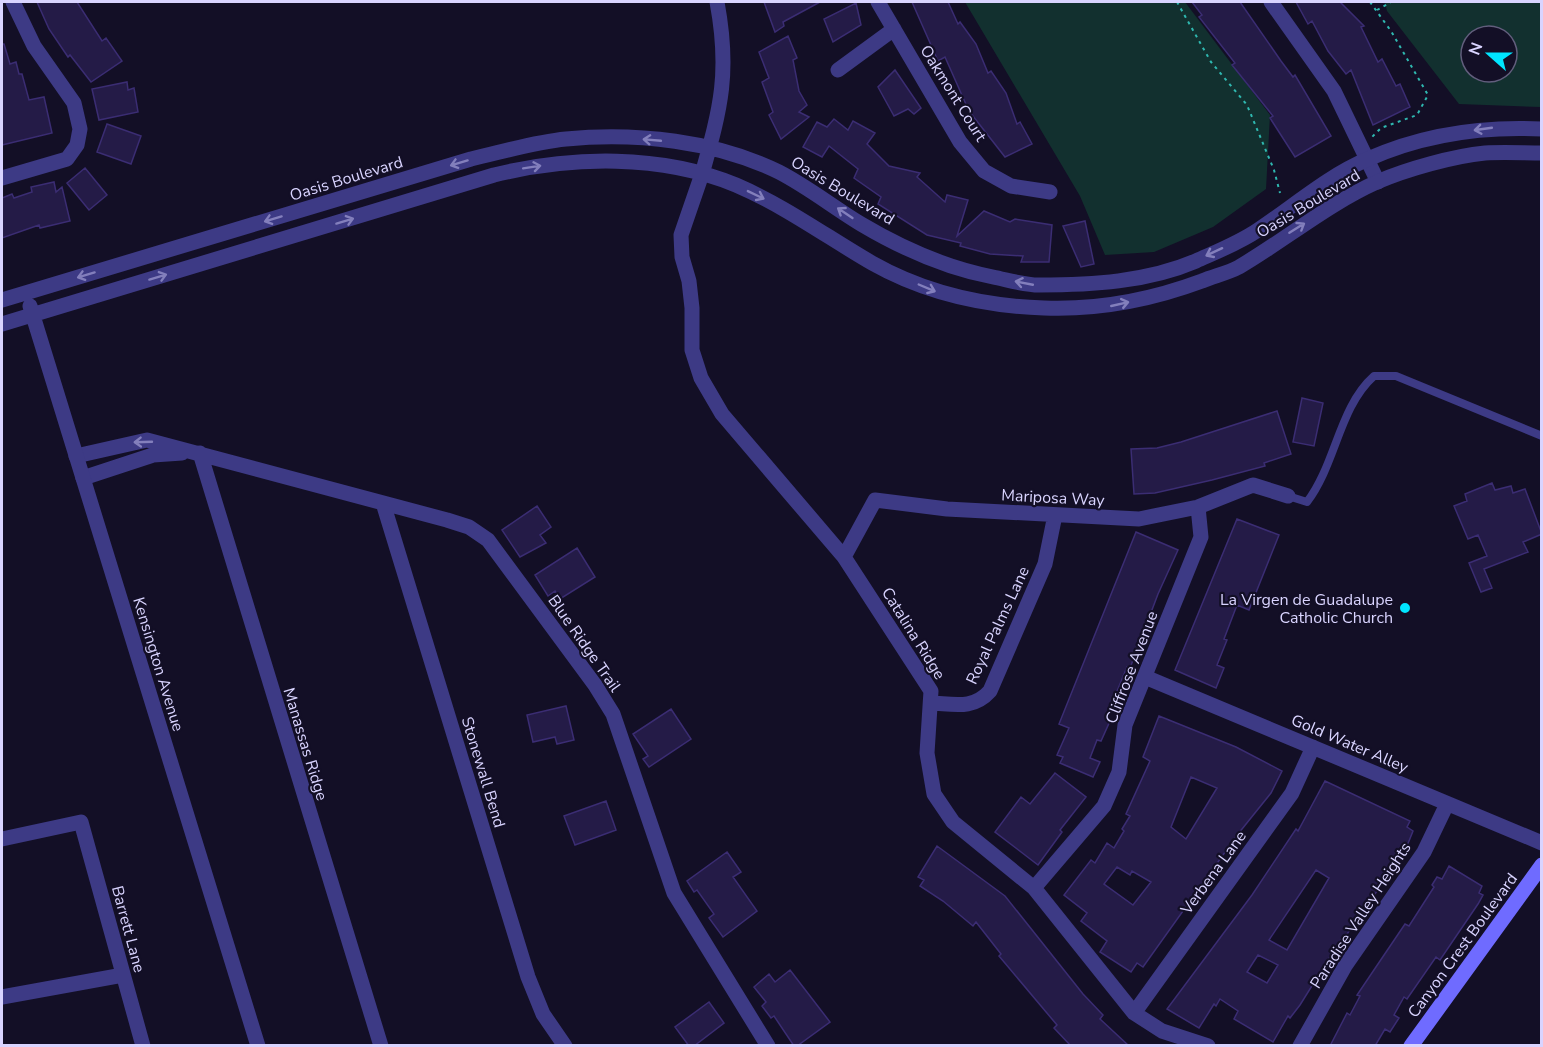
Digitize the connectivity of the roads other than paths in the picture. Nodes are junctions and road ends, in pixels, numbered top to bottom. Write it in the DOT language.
graph roads {
  1 [pos="13,2"];
  2 [pos="717,2"];
  3 [pos="878,2"];
  4 [pos="1271,2"];
  5 [pos="894,30"];
  6 [pos="838,70"];
  7 [pos="1542,129"];
  8 [pos="710,147"];
  9 [pos="1364,153"];
  10 [pos="1542,153"];
  11 [pos="702,174"];
  12 [pos="2,178"];
  13 [pos="1378,182"];
  14 [pos="1050,192"];
  15 [pos="25,293"];
  16 [pos="2,300"];
  17 [pos="33,315"];
  18 [pos="2,324"];
  19 [pos="1542,436"];
  20 [pos="200,453"];
  21 [pos="76,456"];
  22 [pos="83,478"];
  23 [pos="1288,496"];
  24 [pos="383,503"];
  25 [pos="1198,507"];
  26 [pos="1055,515"];
  27 [pos="844,557"];
  28 [pos="1145,677"];
  29 [pos="931,703"];
  30 [pos="1313,747"];
  31 [pos="1448,804"];
  32 [pos="2,839"];
  33 [pos="1542,843"];
  34 [pos="1542,865"];
  35 [pos="1034,888"];
  36 [pos="123,975"];
  37 [pos="2,997"];
  38 [pos="1134,1013"];
  39 [pos="143,1046"];
  40 [pos="258,1046"];
  41 [pos="381,1046"];
  42 [pos="565,1046"];
  43 [pos="768,1046"];
  44 [pos="1208,1046"];
  45 [pos="1300,1046"];
  46 [pos="1411,1046"];
  1 -- 12 [label="street"];
  2 -- 8 [label="street, Catalina Ridge"];
  3 -- 5 [label="street, Oakmont Court"];
  4 -- 9 [label="street"];
  5 -- 6 [label="street"];
  5 -- 14 [label="street, Oakmont Court"];
  7 -- 9 [label="street, Oasis Boulevard, one-way"];
  9 -- 8 [label="street, Oasis Boulevard, one-way"];
  8 -- 11 [label="street, Catalina Ridge"];
  8 -- 15 [label="street, Oasis Boulevard, one-way"];
  9 -- 13 [label="street"];
  10 -- 13 [label="street, Oasis Boulevard"];
  11 -- 13 [label="street, Oasis Boulevard, one-way"];
  17 -- 11 [label="street, Oasis Boulevard, one-way"];
  11 -- 27 [label="street, Catalina Ridge"];
  15 -- 16 [label="street, Oasis Boulevard"];
  15 -- 17 [label="street, Kensington Avenue"];
  17 -- 18 [label="street, Oasis Boulevard"];
  17 -- 21 [label="street, Kensington Avenue"];
  19 -- 23 [label="lane"];
  20 -- 21 [label="street, Blue Ridge Trail, one-way"];
  20 -- 22 [label="street, Blue Ridge Trail"];
  20 -- 24 [label="street, Blue Ridge Trail"];
  20 -- 41 [label="street, Manassas Ridge"];
  21 -- 22 [label="street, Kensington Avenue"];
  22 -- 40 [label="street, Kensington Avenue"];
  23 -- 25 [label="street, Mariposa Way"];
  24 -- 42 [label="street, Stonewall Bend"];
  24 -- 43 [label="street, Blue Ridge Trail"];
  25 -- 26 [label="street, Mariposa Way"];
  25 -- 28 [label="street, Cliffrose Avenue"];
  26 -- 27 [label="street, Mariposa Way"];
  26 -- 29 [label="street, Royal Palms Lane"];
  27 -- 29 [label="street, Catalina Ridge"];
  28 -- 30 [label="street, Gold Water Alley"];
  28 -- 35 [label="street, Cliffrose Avenue"];
  29 -- 35 [label="street, Catalina Ridge"];
  30 -- 31 [label="street, Gold Water Alley"];
  30 -- 38 [label="street, Verbena Lane"];
  31 -- 33 [label="street, Gold Water Alley"];
  31 -- 45 [label="street, Paradise Valley Heights"];
  32 -- 36 [label="street, Barrett Lane"];
  34 -- 46 [label="main road, Canyon Crest Boulevard"];
  35 -- 38 [label="street, Catalina Ridge"];
  36 -- 37 [label="street"];
  36 -- 39 [label="street, Barrett Lane"];
  38 -- 44 [label="street, Catalina Ridge"];
}
